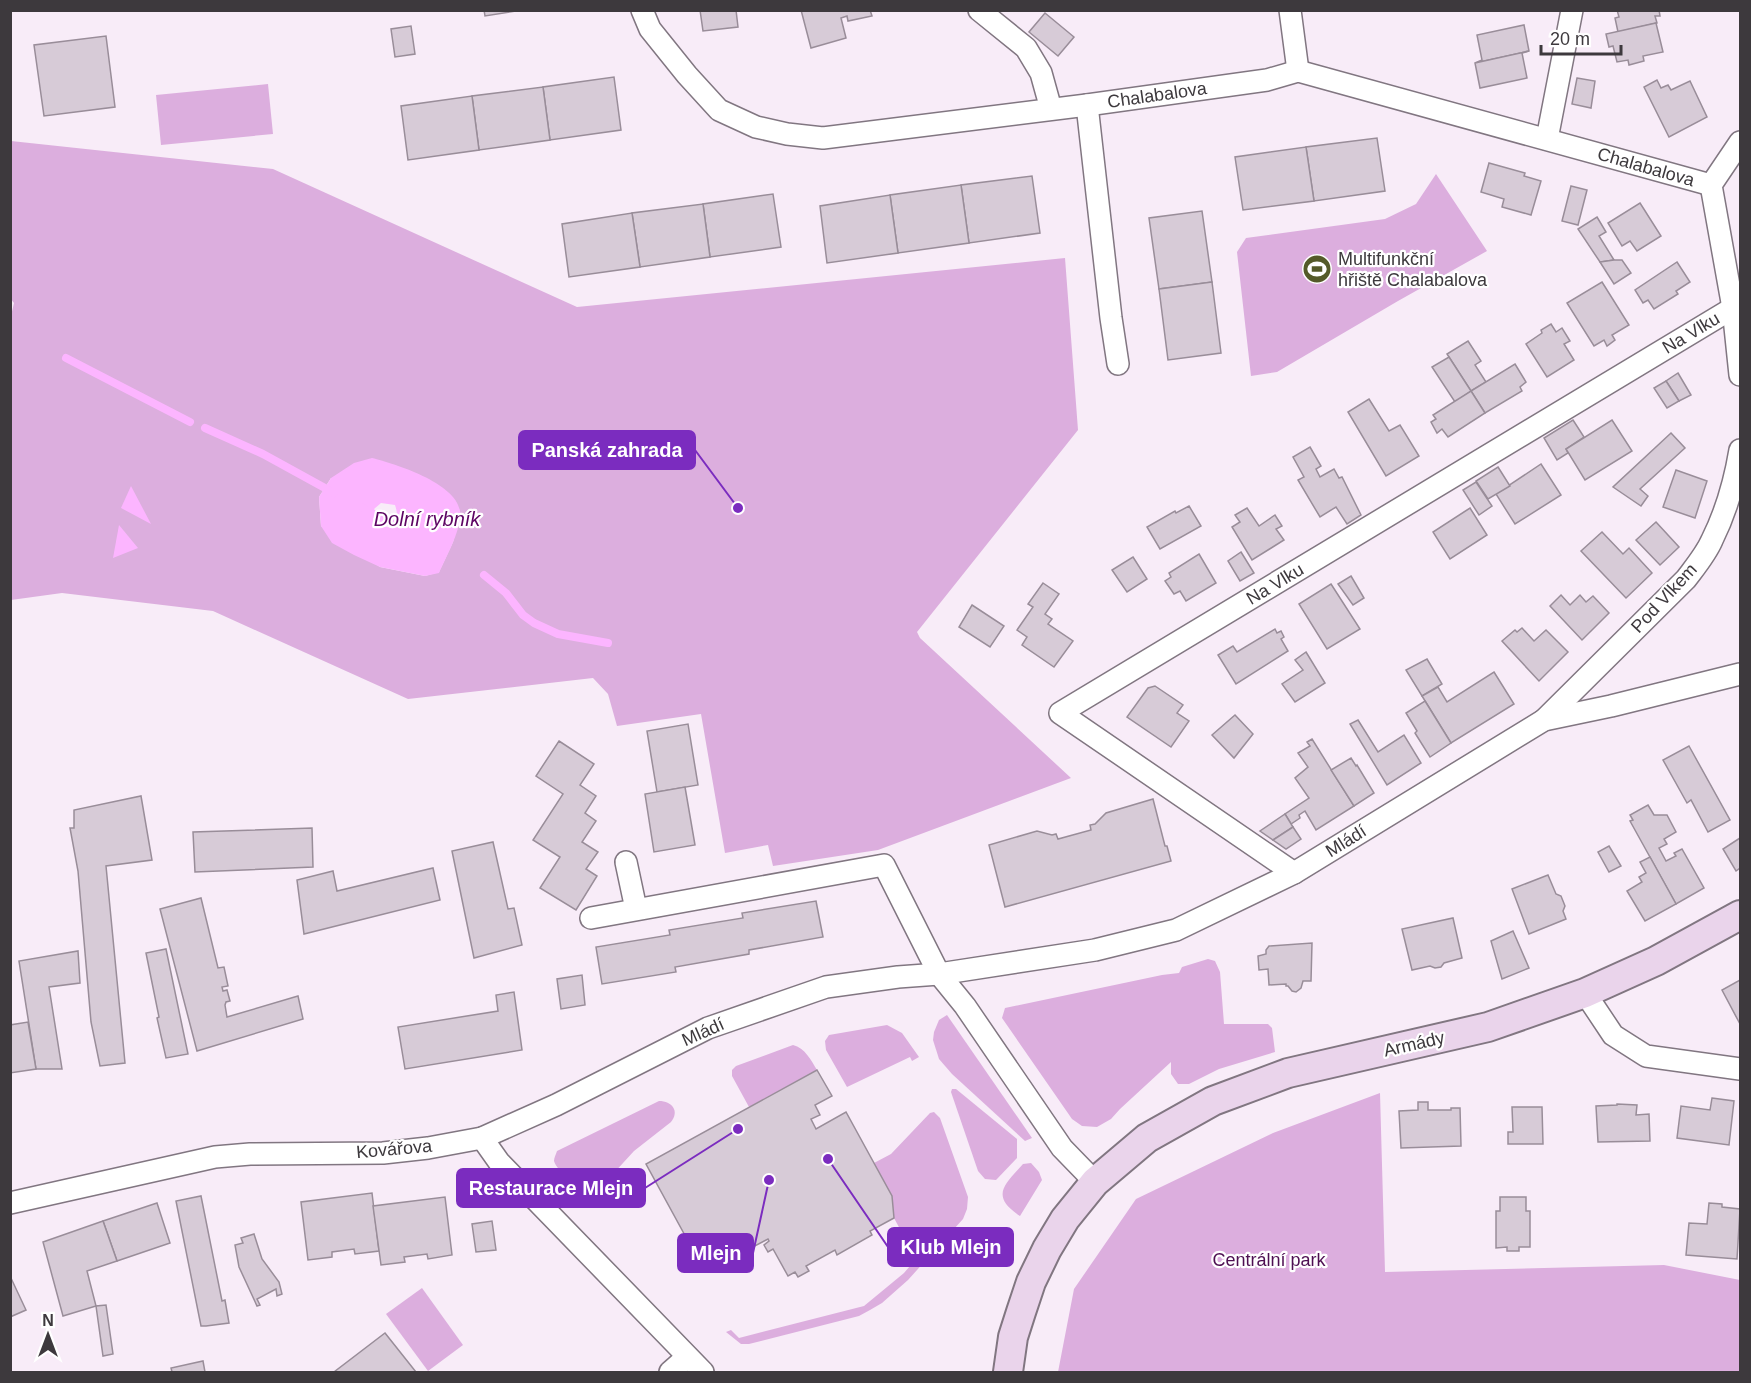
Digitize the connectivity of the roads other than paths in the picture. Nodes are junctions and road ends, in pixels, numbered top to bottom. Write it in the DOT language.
graph roads {
  1 [pos="642,10"];
  2 [pos="979,10"];
  3 [pos="1290,10"];
  4 [pos="1572,10"];
  5 [pos="1298,71"];
  6 [pos="1088,105"];
  7 [pos="1051,110"];
  8 [pos="1555,141"];
  9 [pos="1740,141"];
  10 [pos="1712,185"];
  11 [pos="1733,308"];
  12 [pos="1118,364"];
  13 [pos="1740,375"];
  14 [pos="1740,450"];
  15 [pos="1740,674"];
  16 [pos="1544,720"];
  17 [pos="626,862"];
  18 [pos="1294,873"];
  19 [pos="636,909"];
  20 [pos="1740,915"];
  21 [pos="591,918"];
  22 [pos="939,974"];
  23 [pos="1585,993"];
  24 [pos="1740,1069"];
  25 [pos="482,1138"];
  26 [pos="1095,1182"];
  27 [pos="10,1203"];
  28 [pos="687,1357"];
  29 [pos="670,1372"];
  30 [pos="703,1372"];
  31 [pos="1008,1372"];
  1 -- 7 [label="street, Chalabalova"];
  2 -- 7 [label="street"];
  3 -- 5 [label="street"];
  4 -- 8 [label="street"];
  5 -- 6 [label="street, Chalabalova"];
  5 -- 8 [label="street, Chalabalova"];
  6 -- 7 [label="street, Chalabalova"];
  6 -- 12 [label="street"];
  8 -- 10 [label="street, Chalabalova"];
  9 -- 10 [label="street"];
  10 -- 11 [label="street"];
  11 -- 13 [label="street"];
  11 -- 18 [label="street, Na Vlku"];
  14 -- 16 [label="street, Pod Vlkem"];
  15 -- 16 [label="street, Mládí"];
  16 -- 18 [label="street, Mládí"];
  17 -- 19 [label="street"];
  18 -- 22 [label="street, Mládí"];
  19 -- 21 [label="street"];
  19 -- 22 [label="street"];
  20 -- 23 [label="street, Armády"];
  22 -- 25 [label="street, Mládí"];
  22 -- 26 [label="street"];
  23 -- 24 [label="street"];
  23 -- 26 [label="street, Armády"];
  25 -- 27 [label="street, Kovářova"];
  25 -- 28 [label="street"];
  26 -- 31 [label="street, Armády"];
  28 -- 29 [label="street"];
  28 -- 30 [label="street"];
}
